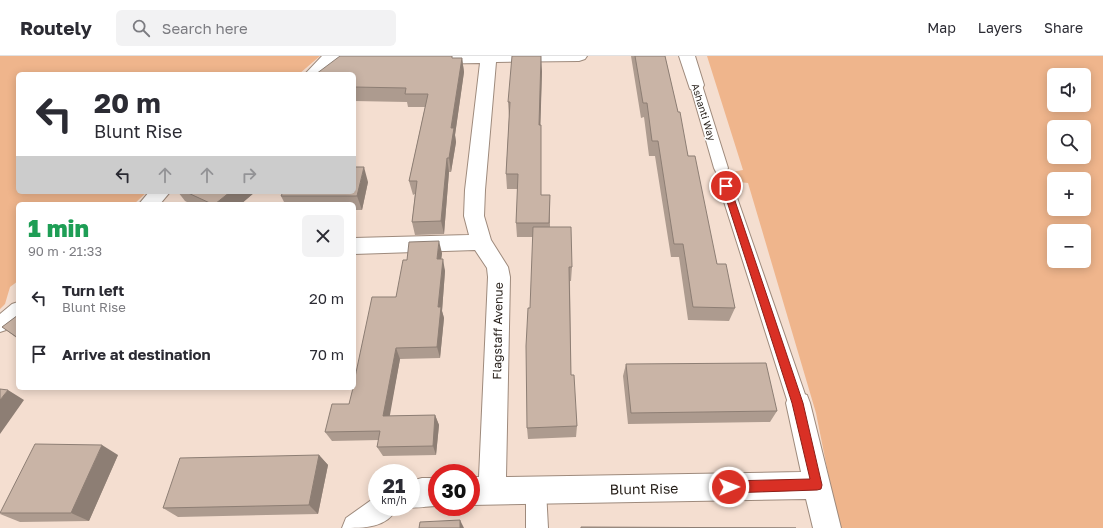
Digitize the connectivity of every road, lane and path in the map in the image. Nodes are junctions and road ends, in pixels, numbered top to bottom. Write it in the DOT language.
graph roads {
  1 [pos="579,56"];
  2 [pos="687,56"];
  3 [pos="330,57"];
  4 [pos="489,57"];
  5 [pos="385,59"];
  6 [pos="409,59"];
  7 [pos="315,72"];
  8 [pos="696,85"];
  9 [pos="722,168"];
  10 [pos="726,186"];
  11 [pos="158,194"];
  12 [pos="150,202"];
  13 [pos="481,242"];
  14 [pos="356,246"];
  15 [pos="16,311"];
  16 [pos="0,325"];
  17 [pos="798,403"];
  18 [pos="817,485"];
  19 [pos="536,490"];
  20 [pos="481,491"];
  21 [pos="372,516"];
  22 [pos="356,528"];
  23 [pos="538,528"];
  24 [pos="827,528"];
  1 -- 4 [label="street"];
  2 -- 8 [label="street, Ashanti Way"];
  3 -- 5 [label="street"];
  3 -- 7 [label="street"];
  4 -- 6 [label="street"];
  4 -- 13 [label="street, Flagstaff Avenue"];
  8 -- 9 [label="lane, Ashanti Way"];
  10 -- 17 [label="lane"];
  11 -- 12 [label="street"];
  13 -- 14 [label="street"];
  13 -- 20 [label="street, Flagstaff Avenue"];
  15 -- 16 [label="lane"];
  17 -- 18 [label="street"];
  18 -- 19 [label="street, Blunt Rise"];
  18 -- 24 [label="street"];
  19 -- 20 [label="street, Blunt Rise"];
  19 -- 23 [label="lane"];
  21 -- 22 [label="street"];
}
